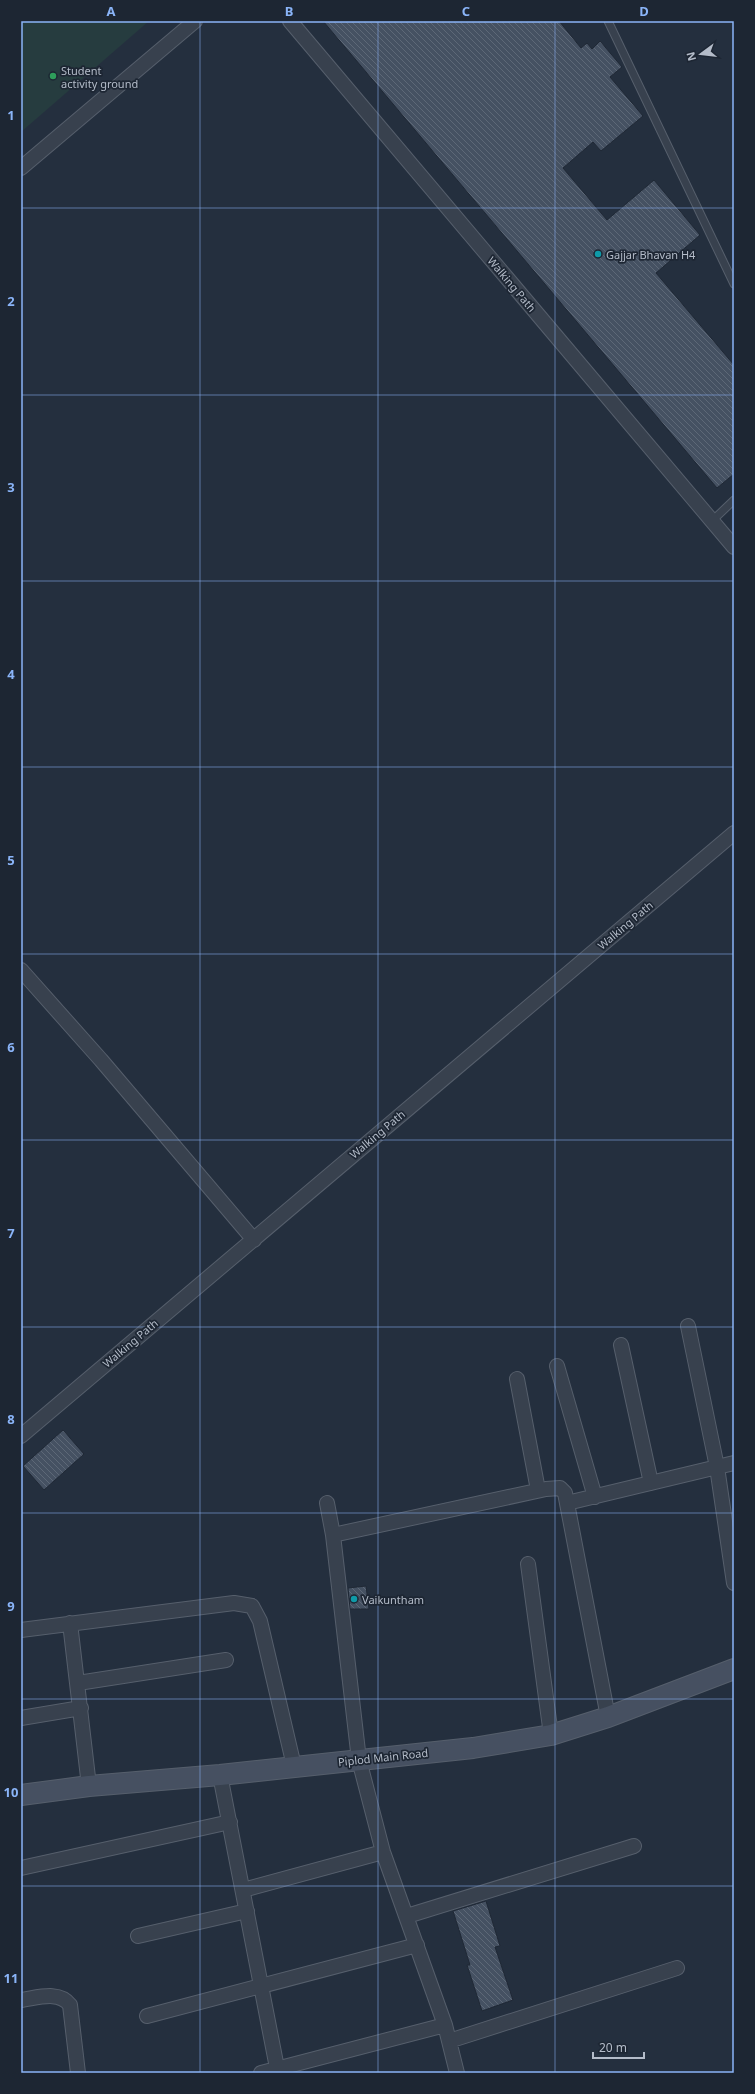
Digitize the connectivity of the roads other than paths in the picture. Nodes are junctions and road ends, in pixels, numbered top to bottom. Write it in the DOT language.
graph roads {
  1 [pos="195,21"];
  2 [pos="290,21"];
  3 [pos="608,21"];
  4 [pos="21,168"];
  5 [pos="734,284"];
  6 [pos="734,500"];
  7 [pos="712,521"];
  8 [pos="734,547"];
  9 [pos="734,833"];
  10 [pos="21,970"];
  11 [pos="253,1240"];
  12 [pos="688,1326"];
  13 [pos="621,1345"];
  14 [pos="557,1366"];
  15 [pos="517,1379"];
  16 [pos="21,1436"];
  17 [pos="734,1463"];
  18 [pos="717,1467"];
  19 [pos="651,1483"];
  20 [pos="538,1490"];
  21 [pos="595,1497"];
  22 [pos="327,1503"];
  23 [pos="567,1503"];
  24 [pos="333,1535"];
  25 [pos="528,1564"];
  26 [pos="734,1583"];
  27 [pos="70,1623"];
  28 [pos="21,1630"];
  29 [pos="226,1660"];
  30 [pos="734,1669"];
  31 [pos="78,1683"];
  32 [pos="81,1708"];
  33 [pos="608,1717"];
  34 [pos="21,1718"];
  35 [pos="551,1735"];
  36 [pos="359,1760"];
  37 [pos="294,1766"];
  38 [pos="220,1775"];
  39 [pos="89,1786"];
  40 [pos="21,1795"];
  41 [pos="230,1822"];
  42 [pos="634,1846"];
  43 [pos="383,1852"];
  44 [pos="21,1868"];
  45 [pos="243,1890"];
  46 [pos="247,1911"];
  47 [pos="407,1916"];
  48 [pos="138,1936"];
  49 [pos="417,1945"];
  50 [pos="677,1968"];
  51 [pos="261,1986"];
  52 [pos="21,2000"];
  53 [pos="147,2016"];
  54 [pos="445,2025"];
  55 [pos="449,2041"];
  56 [pos="277,2071"];
  57 [pos="78,2073"];
  58 [pos="261,2073"];
  59 [pos="457,2073"];
  1 -- 4 [label="street"];
  2 -- 7 [label="street, Walking Path"];
  3 -- 5 [label="lane"];
  6 -- 7 [label="lane"];
  7 -- 8 [label="street, Walking Path"];
  9 -- 11 [label="street, Walking Path"];
  10 -- 11 [label="street"];
  11 -- 16 [label="street, Walking Path"];
  12 -- 18 [label="street"];
  13 -- 19 [label="street"];
  14 -- 21 [label="street"];
  15 -- 20 [label="street"];
  17 -- 18 [label="street"];
  18 -- 19 [label="street"];
  18 -- 26 [label="street"];
  19 -- 21 [label="street"];
  20 -- 23 [label="street"];
  20 -- 24 [label="street"];
  21 -- 23 [label="street"];
  22 -- 24 [label="street"];
  23 -- 33 [label="street"];
  24 -- 36 [label="street"];
  25 -- 35 [label="street"];
  27 -- 28 [label="street"];
  27 -- 31 [label="street"];
  27 -- 37 [label="street"];
  29 -- 31 [label="street"];
  30 -- 33 [label="street, Piplod Main Road"];
  31 -- 32 [label="street"];
  32 -- 34 [label="street"];
  32 -- 39 [label="street"];
  33 -- 35 [label="street, Piplod Main Road"];
  35 -- 36 [label="street, Piplod Main Road"];
  36 -- 37 [label="street, Piplod Main Road"];
  36 -- 43 [label="street"];
  37 -- 38 [label="street, Piplod Main Road"];
  38 -- 39 [label="street, Piplod Main Road"];
  38 -- 41 [label="street"];
  39 -- 40 [label="street, Piplod Main Road"];
  41 -- 44 [label="street"];
  41 -- 45 [label="street"];
  42 -- 47 [label="street"];
  43 -- 45 [label="street"];
  43 -- 47 [label="street"];
  45 -- 46 [label="street"];
  46 -- 48 [label="street"];
  46 -- 51 [label="street"];
  47 -- 49 [label="street"];
  49 -- 51 [label="street"];
  49 -- 54 [label="street"];
  50 -- 55 [label="street"];
  51 -- 53 [label="street"];
  51 -- 56 [label="street"];
  52 -- 57 [label="street"];
  54 -- 55 [label="street"];
  54 -- 56 [label="street"];
  55 -- 59 [label="street"];
  56 -- 58 [label="street"];
}
